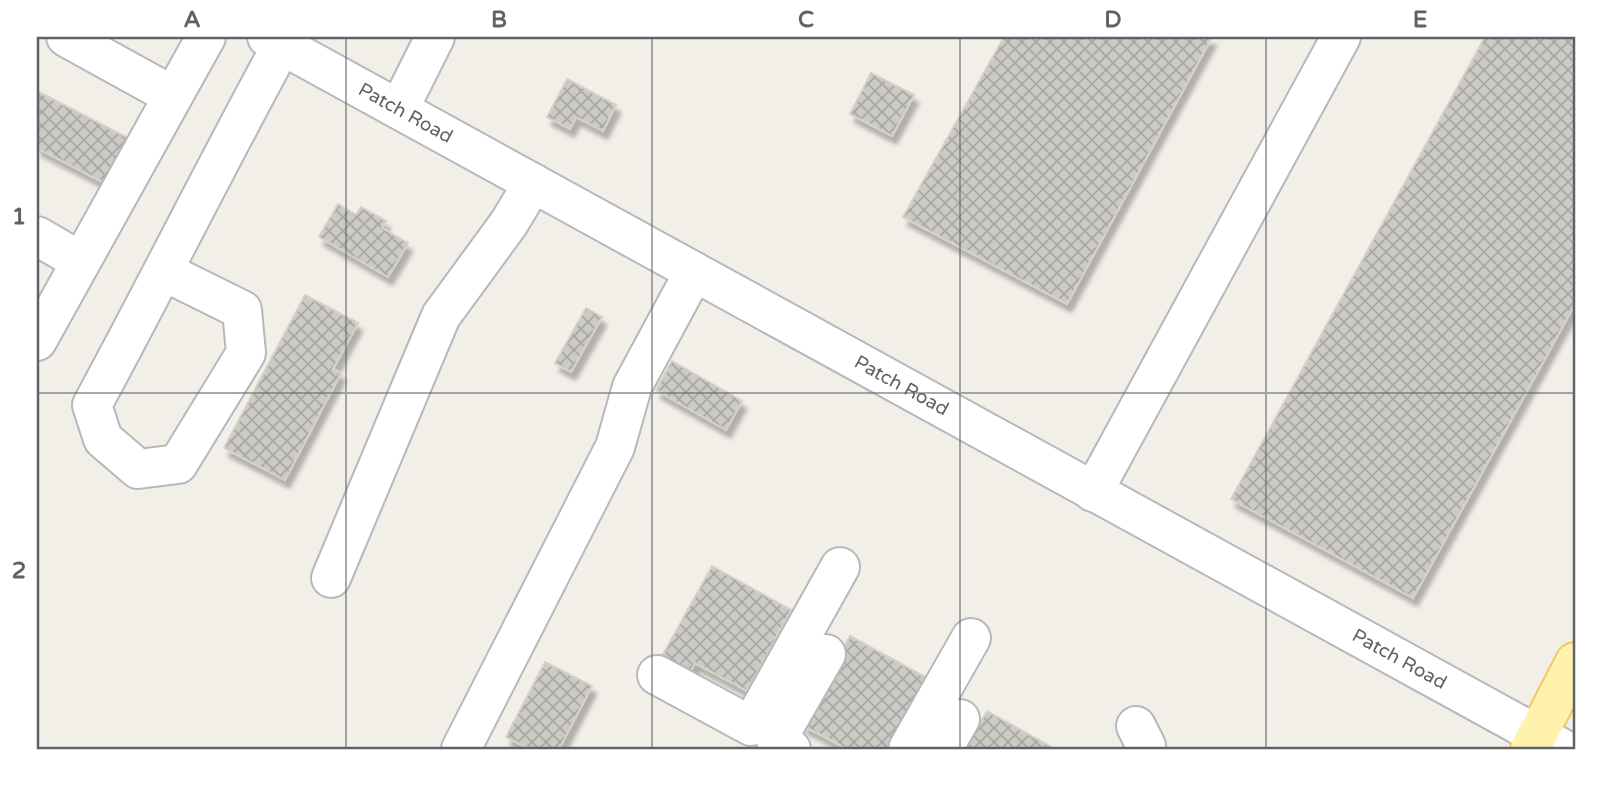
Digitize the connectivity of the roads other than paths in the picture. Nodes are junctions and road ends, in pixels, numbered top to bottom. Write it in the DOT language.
graph roads {
  1 [pos="66,37"];
  2 [pos="206,37"];
  3 [pos="435,37"];
  4 [pos="1341,37"];
  5 [pos="275,41"];
  6 [pos="173,96"];
  7 [pos="399,110"];
  8 [pos="533,183"];
  9 [pos="37,236"];
  10 [pos="80,261"];
  11 [pos="163,271"];
  12 [pos="694,272"];
  13 [pos="37,341"];
  14 [pos="1093,492"];
  15 [pos="840,567"];
  16 [pos="331,578"];
  17 [pos="971,638"];
  18 [pos="826,654"];
  19 [pos="1575,662"];
  20 [pos="657,675"];
  21 [pos="1544,745"];
  22 [pos="461,749"];
  23 [pos="791,749"];
  24 [pos="908,749"];
  1 -- 6 [label="street"];
  2 -- 6 [label="street"];
  3 -- 7 [label="street"];
  4 -- 14 [label="street"];
  5 -- 7 [label="street, Patch Road"];
  5 -- 11 [label="street"];
  6 -- 10 [label="street"];
  7 -- 8 [label="street, Patch Road"];
  8 -- 12 [label="street, Patch Road"];
  8 -- 16 [label="street"];
  9 -- 10 [label="street"];
  10 -- 13 [label="street"];
  11 -- 11 [label="street"];
  12 -- 14 [label="street, Patch Road"];
  12 -- 22 [label="street"];
  14 -- 21 [label="street, Patch Road"];
  15 -- 20 [label="street"];
  17 -- 24 [label="street"];
  18 -- 23 [label="street"];
  19 -- 21 [label="main road"];
}
